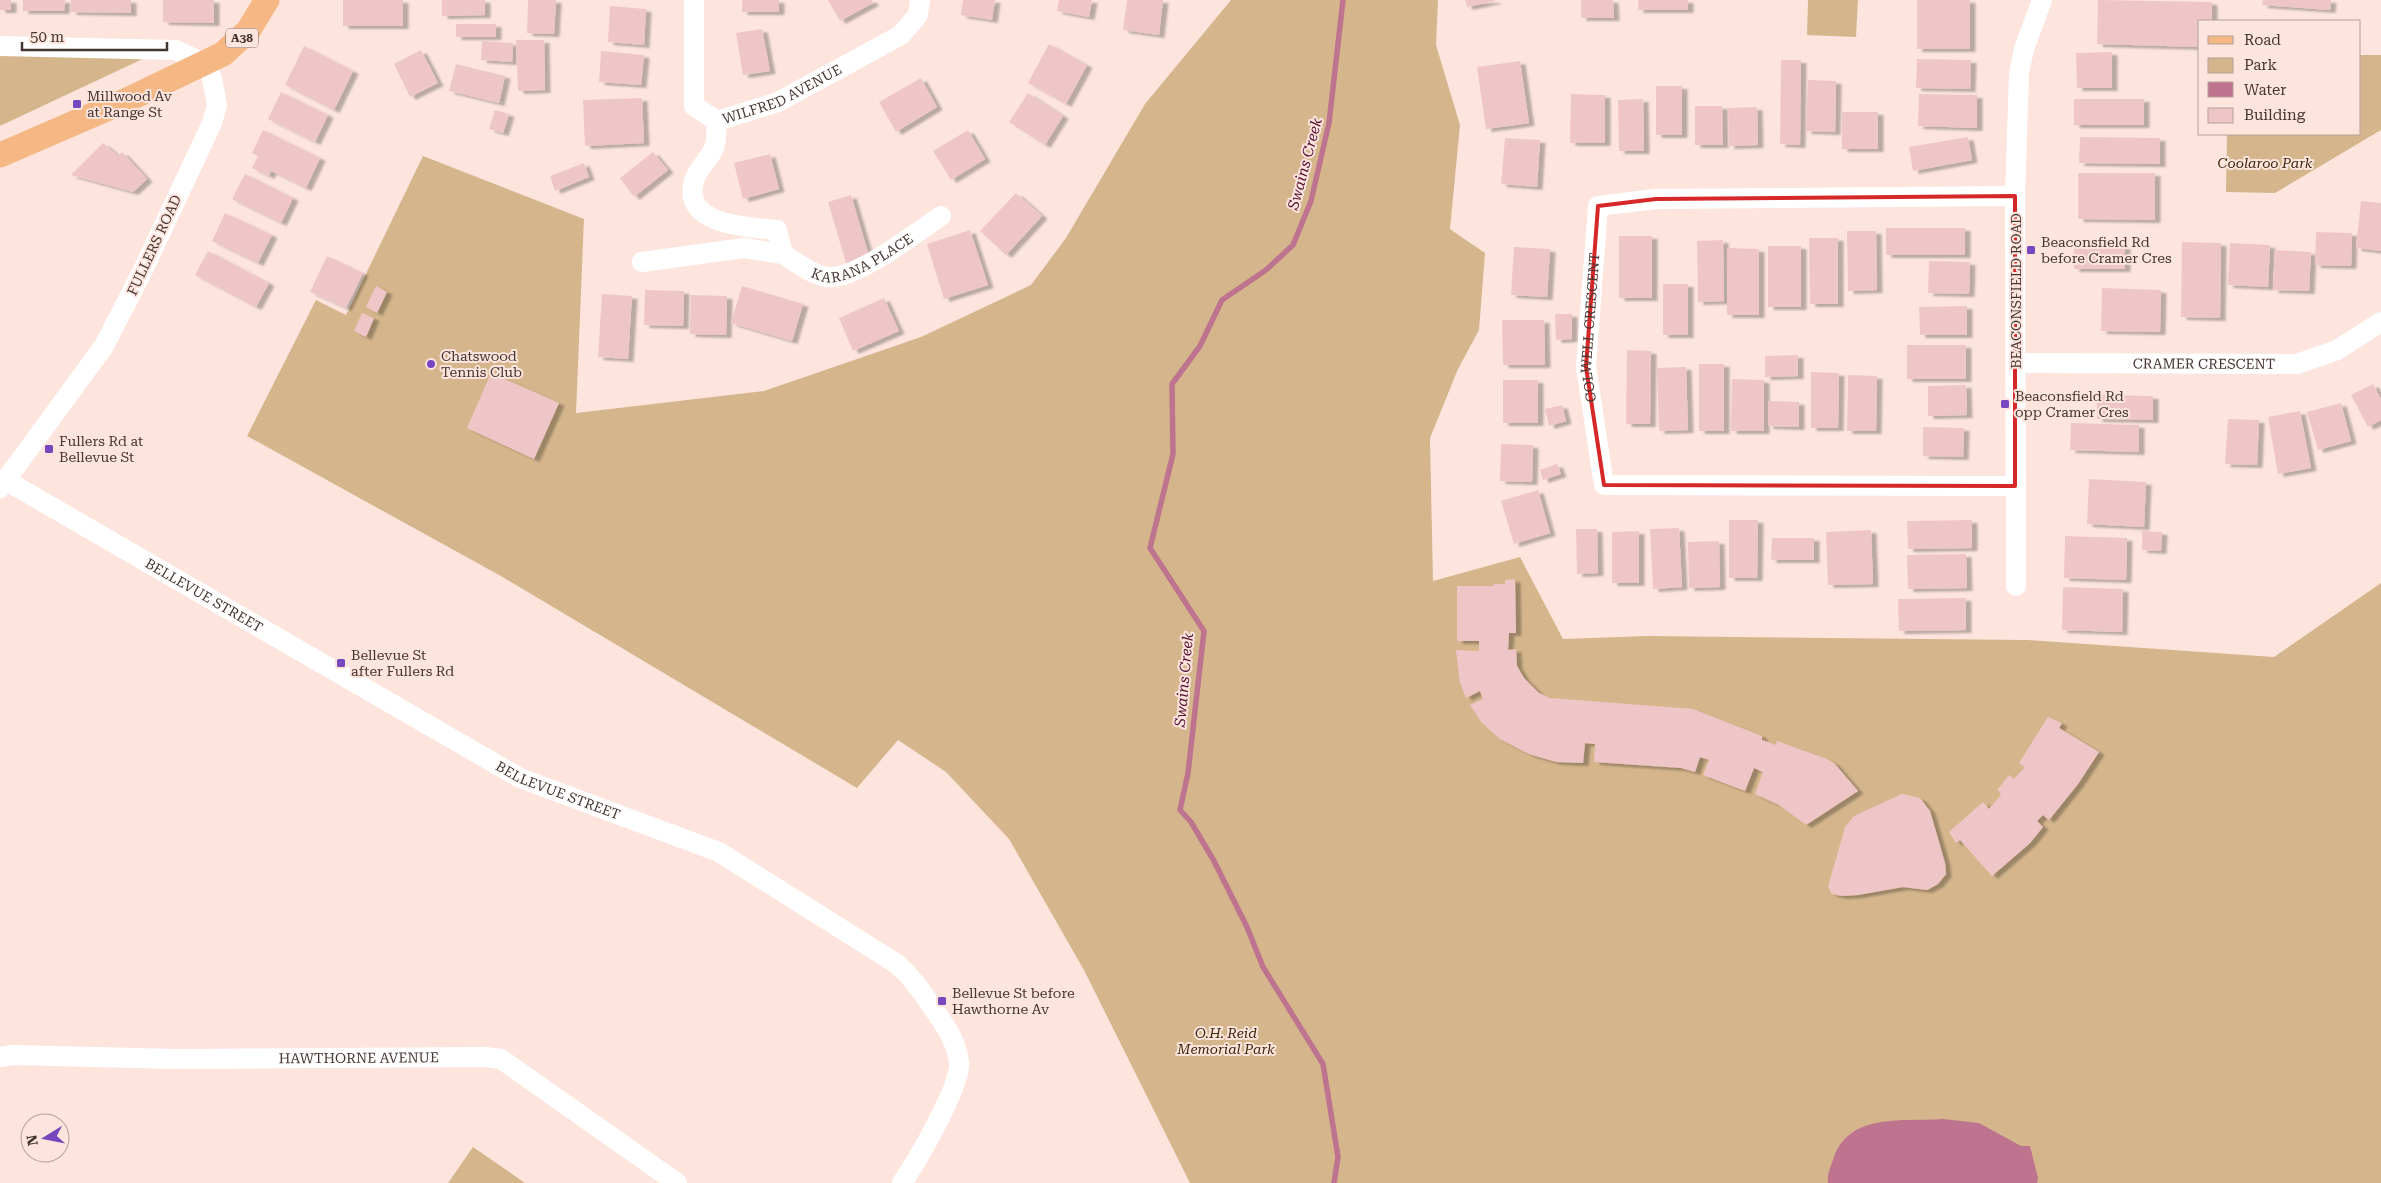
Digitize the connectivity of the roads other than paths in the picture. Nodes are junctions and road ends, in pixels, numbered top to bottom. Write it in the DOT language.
graph roads {
  1 [pos="267,0"];
  2 [pos="694,0"];
  3 [pos="920,0"];
  4 [pos="2042,0"];
  5 [pos="0,46"];
  6 [pos="204,64"];
  7 [pos="717,121"];
  8 [pos="0,155"];
  9 [pos="2015,196"];
  10 [pos="941,216"];
  11 [pos="783,254"];
  12 [pos="642,262"];
  13 [pos="2381,322"];
  14 [pos="2016,363"];
  15 [pos="3,484"];
  16 [pos="2015,486"];
  17 [pos="2016,586"];
  18 [pos="0,1057"];
  19 [pos="677,1183"];
  20 [pos="902,1183"];
  1 -- 6 [label="main road, A38"];
  2 -- 7 [label="street, WILFRED AVENUE"];
  3 -- 7 [label="street, WILFRED AVENUE"];
  4 -- 9 [label="street, BEACONSFIELD ROAD"];
  5 -- 6 [label="street"];
  6 -- 8 [label="main road, A38"];
  6 -- 15 [label="street, FULLERS ROAD"];
  7 -- 11 [label="street"];
  9 -- 14 [label="street, BEACONSFIELD ROAD"];
  9 -- 16 [label="street, COLWELL CRESCENT"];
  10 -- 11 [label="street, KARANA PLACE"];
  11 -- 12 [label="street, KARANA PLACE"];
  13 -- 14 [label="street, CRAMER CRESCENT"];
  14 -- 16 [label="street, BEACONSFIELD ROAD"];
  15 -- 20 [label="street, BELLEVUE STREET"];
  16 -- 17 [label="street, BEACONSFIELD ROAD"];
  18 -- 19 [label="street, HAWTHORNE AVENUE"];
}
